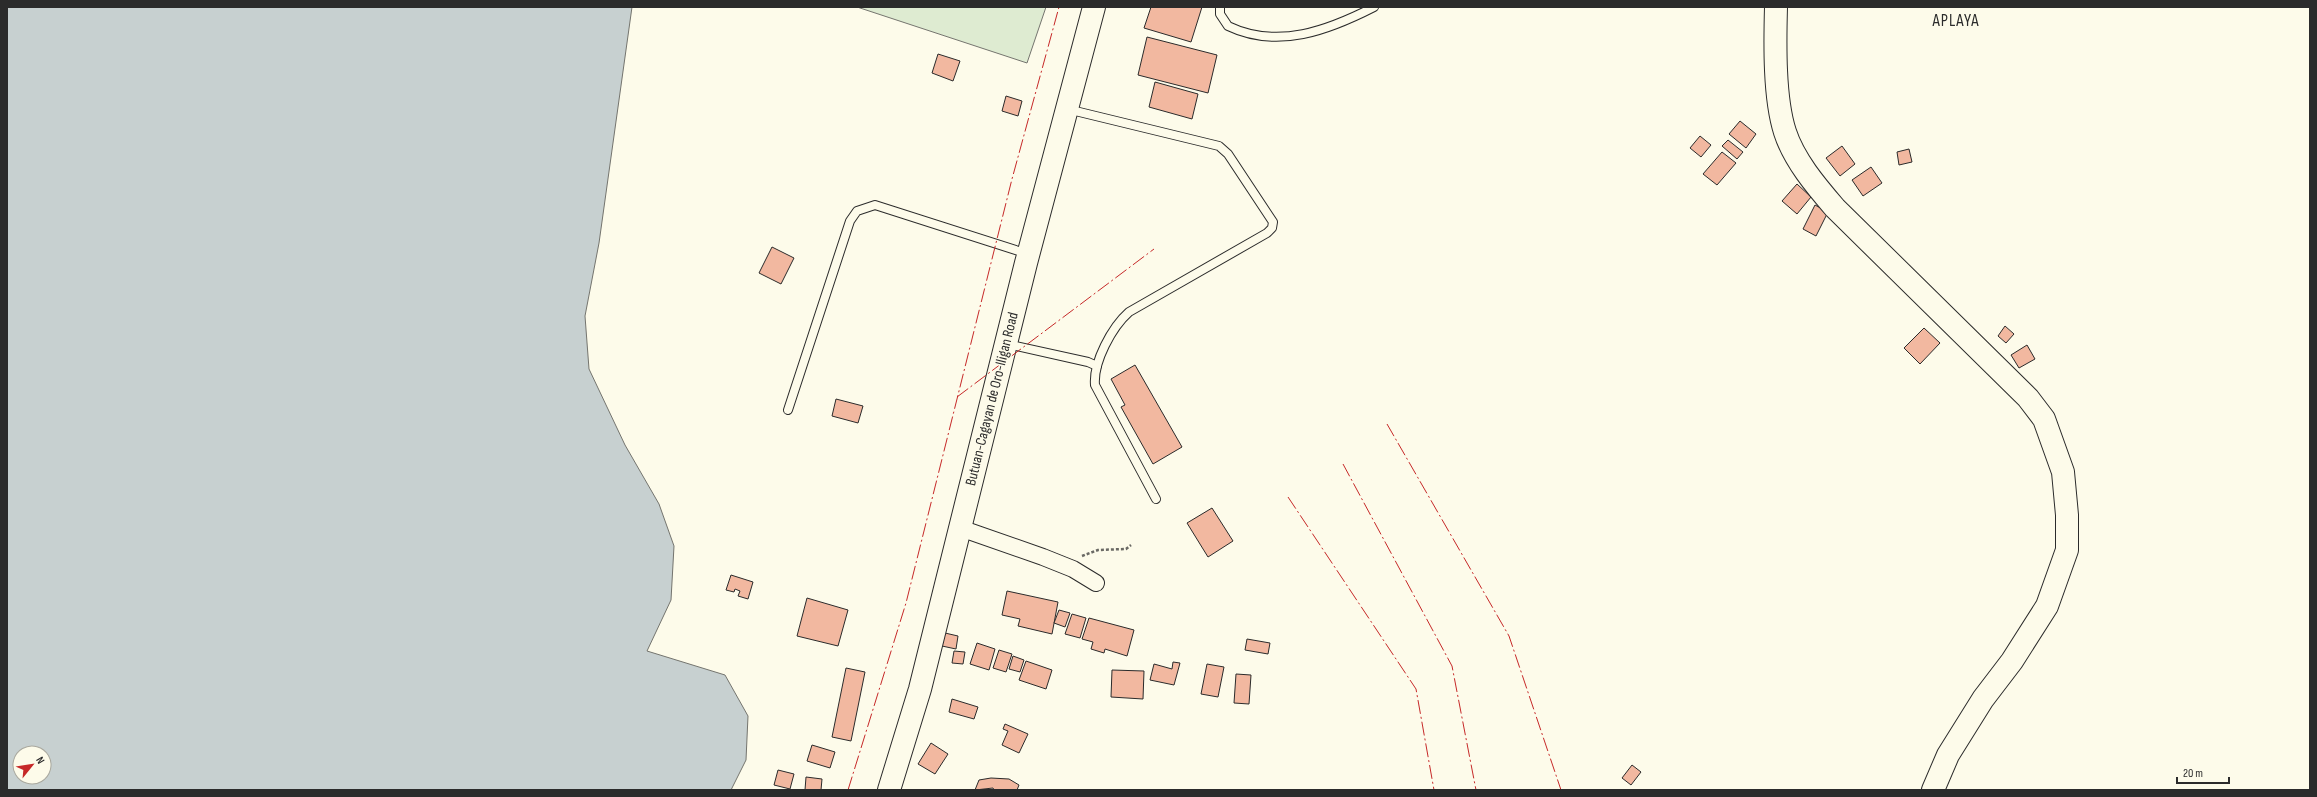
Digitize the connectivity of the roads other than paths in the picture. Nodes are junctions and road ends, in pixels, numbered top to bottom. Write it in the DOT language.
graph roads {
  1 [pos="1094,7"];
  2 [pos="1220,7"];
  3 [pos="1374,7"];
  4 [pos="1776,7"];
  5 [pos="1066,109"];
  6 [pos="1028,254"];
  7 [pos="1006,344"];
  8 [pos="1097,366"];
  9 [pos="788,410"];
  10 [pos="1156,499"];
  11 [pos="960,528"];
  12 [pos="1096,583"];
  13 [pos="889,790"];
  14 [pos="1933,790"];
  1 -- 5 [label="main road, Butuan-Cagayan de Oro-Iligan Road"];
  2 -- 3 [label="lane"];
  4 -- 14 [label="main road"];
  5 -- 6 [label="main road, Butuan-Cagayan de Oro-Iligan Road"];
  5 -- 8 [label="lane"];
  6 -- 7 [label="main road, Butuan-Cagayan de Oro-Iligan Road"];
  6 -- 9 [label="lane"];
  7 -- 8 [label="lane"];
  7 -- 11 [label="main road, Butuan-Cagayan de Oro-Iligan Road"];
  8 -- 10 [label="lane"];
  11 -- 12 [label="street"];
  11 -- 13 [label="main road, Butuan-Cagayan de Oro-Iligan Road"];
}
